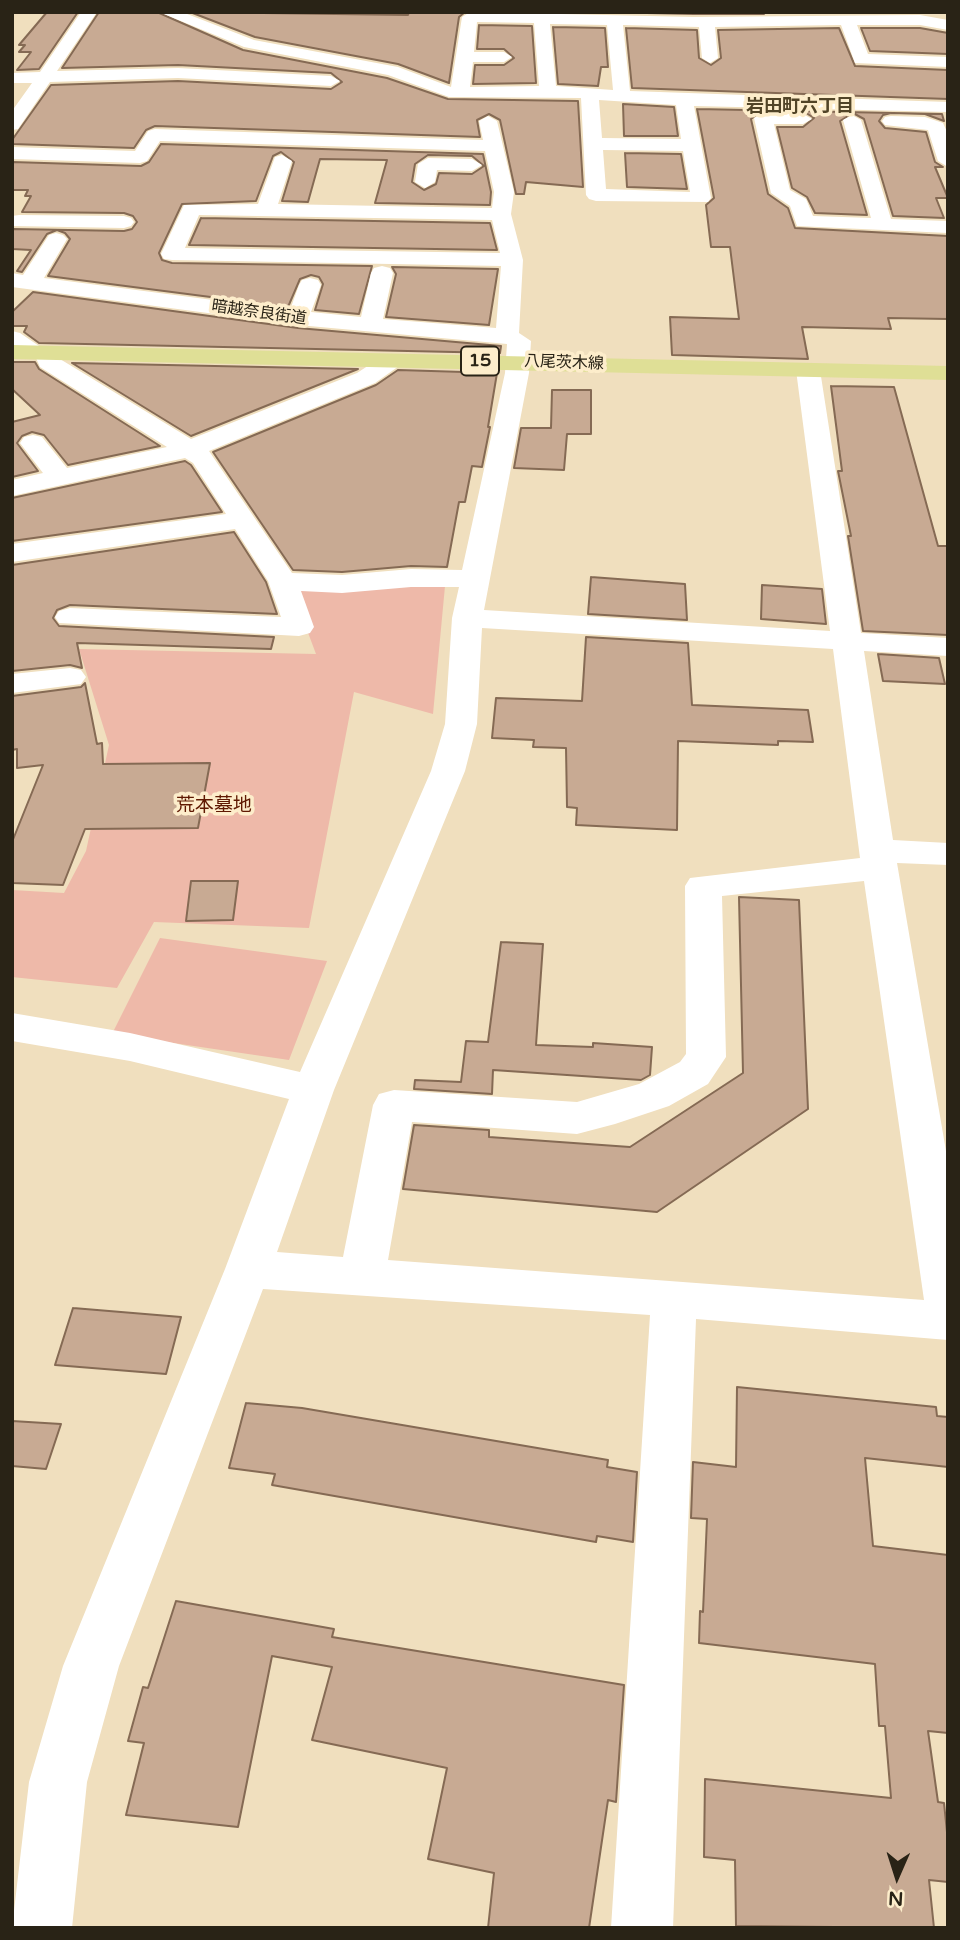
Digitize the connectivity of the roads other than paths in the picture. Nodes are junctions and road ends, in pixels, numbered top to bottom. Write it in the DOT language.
graph roads {
  1 [pos="89,12"];
  2 [pos="167,12"];
  3 [pos="494,15"];
  4 [pos="552,16"];
  5 [pos="941,17"];
  6 [pos="698,18"];
  7 [pos="615,19"];
  8 [pos="847,21"];
  9 [pos="335,40"];
  10 [pos="269,48"];
  11 [pos="465,57"];
  12 [pos="504,57"];
  13 [pos="710,58"];
  14 [pos="330,61"];
  15 [pos="948,62"];
  16 [pos="253,63"];
  17 [pos="380,70"];
  18 [pos="209,75"];
  19 [pos="46,77"];
  20 [pos="12,78"];
  21 [pos="455,89"];
  22 [pos="548,91"];
  23 [pos="198,93"];
  24 [pos="590,96"];
  25 [pos="686,96"];
  26 [pos="622,97"];
  27 [pos="948,107"];
  28 [pos="921,114"];
  29 [pos="280,117"];
  30 [pos="591,120"];
  31 [pos="616,120"];
  32 [pos="852,120"];
  33 [pos="12,125"];
  34 [pos="408,133"];
  35 [pos="264,139"];
  36 [pos="492,139"];
  37 [pos="593,144"];
  38 [pos="692,145"];
  39 [pos="12,153"];
  40 [pos="948,160"];
  41 [pos="282,161"];
  42 [pos="498,166"];
  43 [pos="595,170"];
  44 [pos="620,171"];
  45 [pos="425,182"];
  46 [pos="266,210"];
  47 [pos="502,214"];
  48 [pos="14,220"];
  49 [pos="124,222"];
  50 [pos="883,225"];
  51 [pos="948,227"];
  52 [pos="55,239"];
  53 [pos="512,260"];
  54 [pos="382,273"];
  55 [pos="21,281"];
  56 [pos="310,285"];
  57 [pos="298,318"];
  58 [pos="370,326"];
  59 [pos="507,336"];
  60 [pos="12,338"];
  61 [pos="32,352"];
  62 [pos="391,361"];
  63 [pos="518,361"];
  64 [pos="808,370"];
  65 [pos="948,373"];
  66 [pos="33,443"];
  67 [pos="188,450"];
  68 [pos="60,477"];
  69 [pos="12,488"];
  70 [pos="241,520"];
  71 [pos="12,553"];
  72 [pos="475,579"];
  73 [pos="283,581"];
  74 [pos="70,617"];
  75 [pos="467,618"];
  76 [pos="846,642"];
  77 [pos="948,647"];
  78 [pos="70,677"];
  79 [pos="12,684"];
  80 [pos="948,854"];
  81 [pos="878,860"];
  82 [pos="12,1027"];
  83 [pos="313,1090"];
  84 [pos="248,1269"];
  85 [pos="362,1277"];
  86 [pos="674,1298"];
  87 [pos="948,1302"];
  88 [pos="948,1321"];
  89 [pos="41,1928"];
  90 [pos="642,1928"];
  1 -- 19 [label="street"];
  2 -- 10 [label="street"];
  3 -- 4 [label="street"];
  3 -- 11 [label="street"];
  4 -- 7 [label="street"];
  4 -- 22 [label="street"];
  5 -- 8 [label="street"];
  6 -- 7 [label="street"];
  6 -- 8 [label="street"];
  6 -- 13 [label="street"];
  7 -- 26 [label="street"];
  8 -- 15 [label="street"];
  9 -- 14 [label="street"];
  10 -- 14 [label="street"];
  10 -- 16 [label="street"];
  11 -- 12 [label="street"];
  11 -- 21 [label="street"];
  14 -- 17 [label="street"];
  17 -- 18 [label="street"];
  17 -- 21 [label="street"];
  18 -- 19 [label="street"];
  18 -- 23 [label="street"];
  19 -- 20 [label="street"];
  19 -- 33 [label="street"];
  21 -- 22 [label="street"];
  21 -- 36 [label="street"];
  22 -- 24 [label="street"];
  24 -- 26 [label="street"];
  24 -- 30 [label="street"];
  25 -- 26 [label="street"];
  25 -- 28 [label="street"];
  25 -- 38 [label="street"];
  27 -- 28 [label="street"];
  28 -- 32 [label="street"];
  28 -- 40 [label="street"];
  29 -- 35 [label="street"];
  30 -- 31 [label="street"];
  30 -- 37 [label="street"];
  32 -- 50 [label="street"];
  32 -- 50 [label="street"];
  34 -- 36 [label="street"];
  35 -- 36 [label="street"];
  35 -- 39 [label="street"];
  36 -- 42 [label="street"];
  37 -- 38 [label="street"];
  37 -- 43 [label="street"];
  38 -- 43 [label="street"];
  41 -- 46 [label="street"];
  42 -- 45 [label="street"];
  42 -- 47 [label="street"];
  43 -- 44 [label="street"];
  46 -- 47 [label="street"];
  46 -- 53 [label="street"];
  47 -- 53 [label="street"];
  48 -- 49 [label="street"];
  50 -- 51 [label="street"];
  52 -- 55 [label="street"];
  53 -- 59 [label="street"];
  54 -- 58 [label="street"];
  55 -- 57 [label="street, 暗越奈良街道"];
  56 -- 57 [label="street"];
  57 -- 58 [label="street, 暗越奈良街道"];
  58 -- 59 [label="street, 暗越奈良街道"];
  59 -- 63 [label="street"];
  60 -- 61 [label="street"];
  61 -- 62 [label="main road, 八尾茨木線 / 15"];
  61 -- 67 [label="street"];
  62 -- 63 [label="main road, 八尾茨木線 / 15"];
  62 -- 67 [label="street"];
  63 -- 64 [label="main road, 八尾茨木線 / 15"];
  63 -- 72 [label="street"];
  64 -- 65 [label="main road, 八尾茨木線 / 15"];
  64 -- 76 [label="street"];
  66 -- 68 [label="street"];
  67 -- 68 [label="street"];
  67 -- 70 [label="street"];
  68 -- 69 [label="street"];
  70 -- 71 [label="street"];
  70 -- 73 [label="street"];
  72 -- 73 [label="street"];
  72 -- 75 [label="street"];
  73 -- 74 [label="street"];
  75 -- 76 [label="street"];
  75 -- 83 [label="street"];
  76 -- 77 [label="street"];
  76 -- 81 [label="street"];
  78 -- 79 [label="street"];
  80 -- 81 [label="street"];
  81 -- 85 [label="street"];
  81 -- 87 [label="street"];
  82 -- 83 [label="street"];
  83 -- 84 [label="street"];
  84 -- 85 [label="street"];
  84 -- 89 [label="street"];
  85 -- 86 [label="street"];
  86 -- 88 [label="street"];
  86 -- 90 [label="street"];
}
